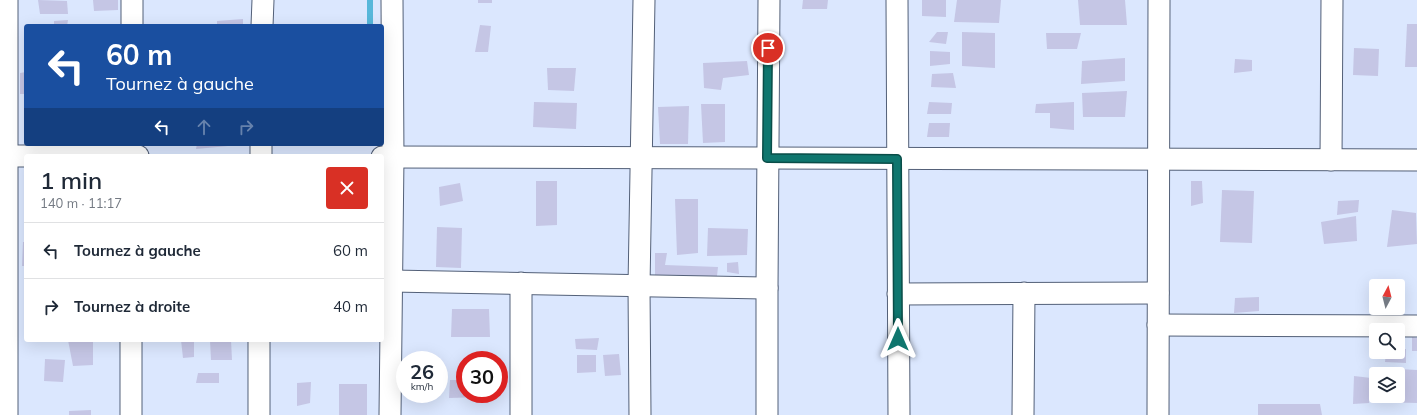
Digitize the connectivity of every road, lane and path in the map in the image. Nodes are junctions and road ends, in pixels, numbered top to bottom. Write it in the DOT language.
graph roads {
  1 [pos="7,0"];
  2 [pos="132,0"];
  3 [pos="262,0"];
  4 [pos="392,0"];
  5 [pos="644,0"];
  6 [pos="769,0"];
  7 [pos="897,0"];
  8 [pos="1159,0"];
  9 [pos="1332,0"];
  10 [pos="132,24"];
  11 [pos="262,24"];
  12 [pos="3,156"];
  13 [pos="24,156"];
  14 [pos="388,157"];
  15 [pos="641,158"];
  16 [pos="767,158"];
  17 [pos="897,159"];
  18 [pos="1159,160"];
  19 [pos="1331,160"];
  20 [pos="1417,160"];
  21 [pos="4,281"];
  22 [pos="392,281"];
  23 [pos="521,283"];
  24 [pos="639,286"];
  25 [pos="767,288"];
  26 [pos="1024,293"];
  27 [pos="1158,293"];
  28 [pos="898,294"];
  29 [pos="1158,325"];
  30 [pos="1417,326"];
  31 [pos="131,342"];
  32 [pos="259,342"];
  33 [pos="7,415"];
  34 [pos="131,415"];
  35 [pos="259,415"];
  36 [pos="390,415"];
  37 [pos="521,415"];
  38 [pos="640,415"];
  39 [pos="767,415"];
  40 [pos="899,415"];
  41 [pos="1023,415"];
  42 [pos="1158,415"];
  1 -- 12 [label="street"];
  2 -- 10 [label="street"];
  3 -- 11 [label="street"];
  4 -- 14 [label="street"];
  5 -- 15 [label="street"];
  6 -- 16 [label="street"];
  7 -- 17 [label="street"];
  8 -- 18 [label="street"];
  9 -- 19 [label="street"];
  12 -- 13 [label="street"];
  12 -- 21 [label="street"];
  14 -- 15 [label="street"];
  14 -- 22 [label="street"];
  15 -- 16 [label="street"];
  15 -- 24 [label="street"];
  16 -- 17 [label="street"];
  16 -- 25 [label="street"];
  17 -- 18 [label="street"];
  17 -- 28 [label="street"];
  18 -- 19 [label="street"];
  18 -- 27 [label="street"];
  19 -- 20 [label="street"];
  21 -- 33 [label="street"];
  22 -- 23 [label="street"];
  22 -- 36 [label="street"];
  23 -- 24 [label="street"];
  23 -- 37 [label="street"];
  24 -- 25 [label="street"];
  24 -- 38 [label="street"];
  25 -- 39 [label="street"];
  26 -- 27 [label="street"];
  26 -- 28 [label="street"];
  26 -- 41 [label="street"];
  27 -- 29 [label="street"];
  28 -- 40 [label="street"];
  29 -- 30 [label="street"];
  29 -- 42 [label="street"];
  31 -- 34 [label="street"];
  32 -- 35 [label="street"];
}
